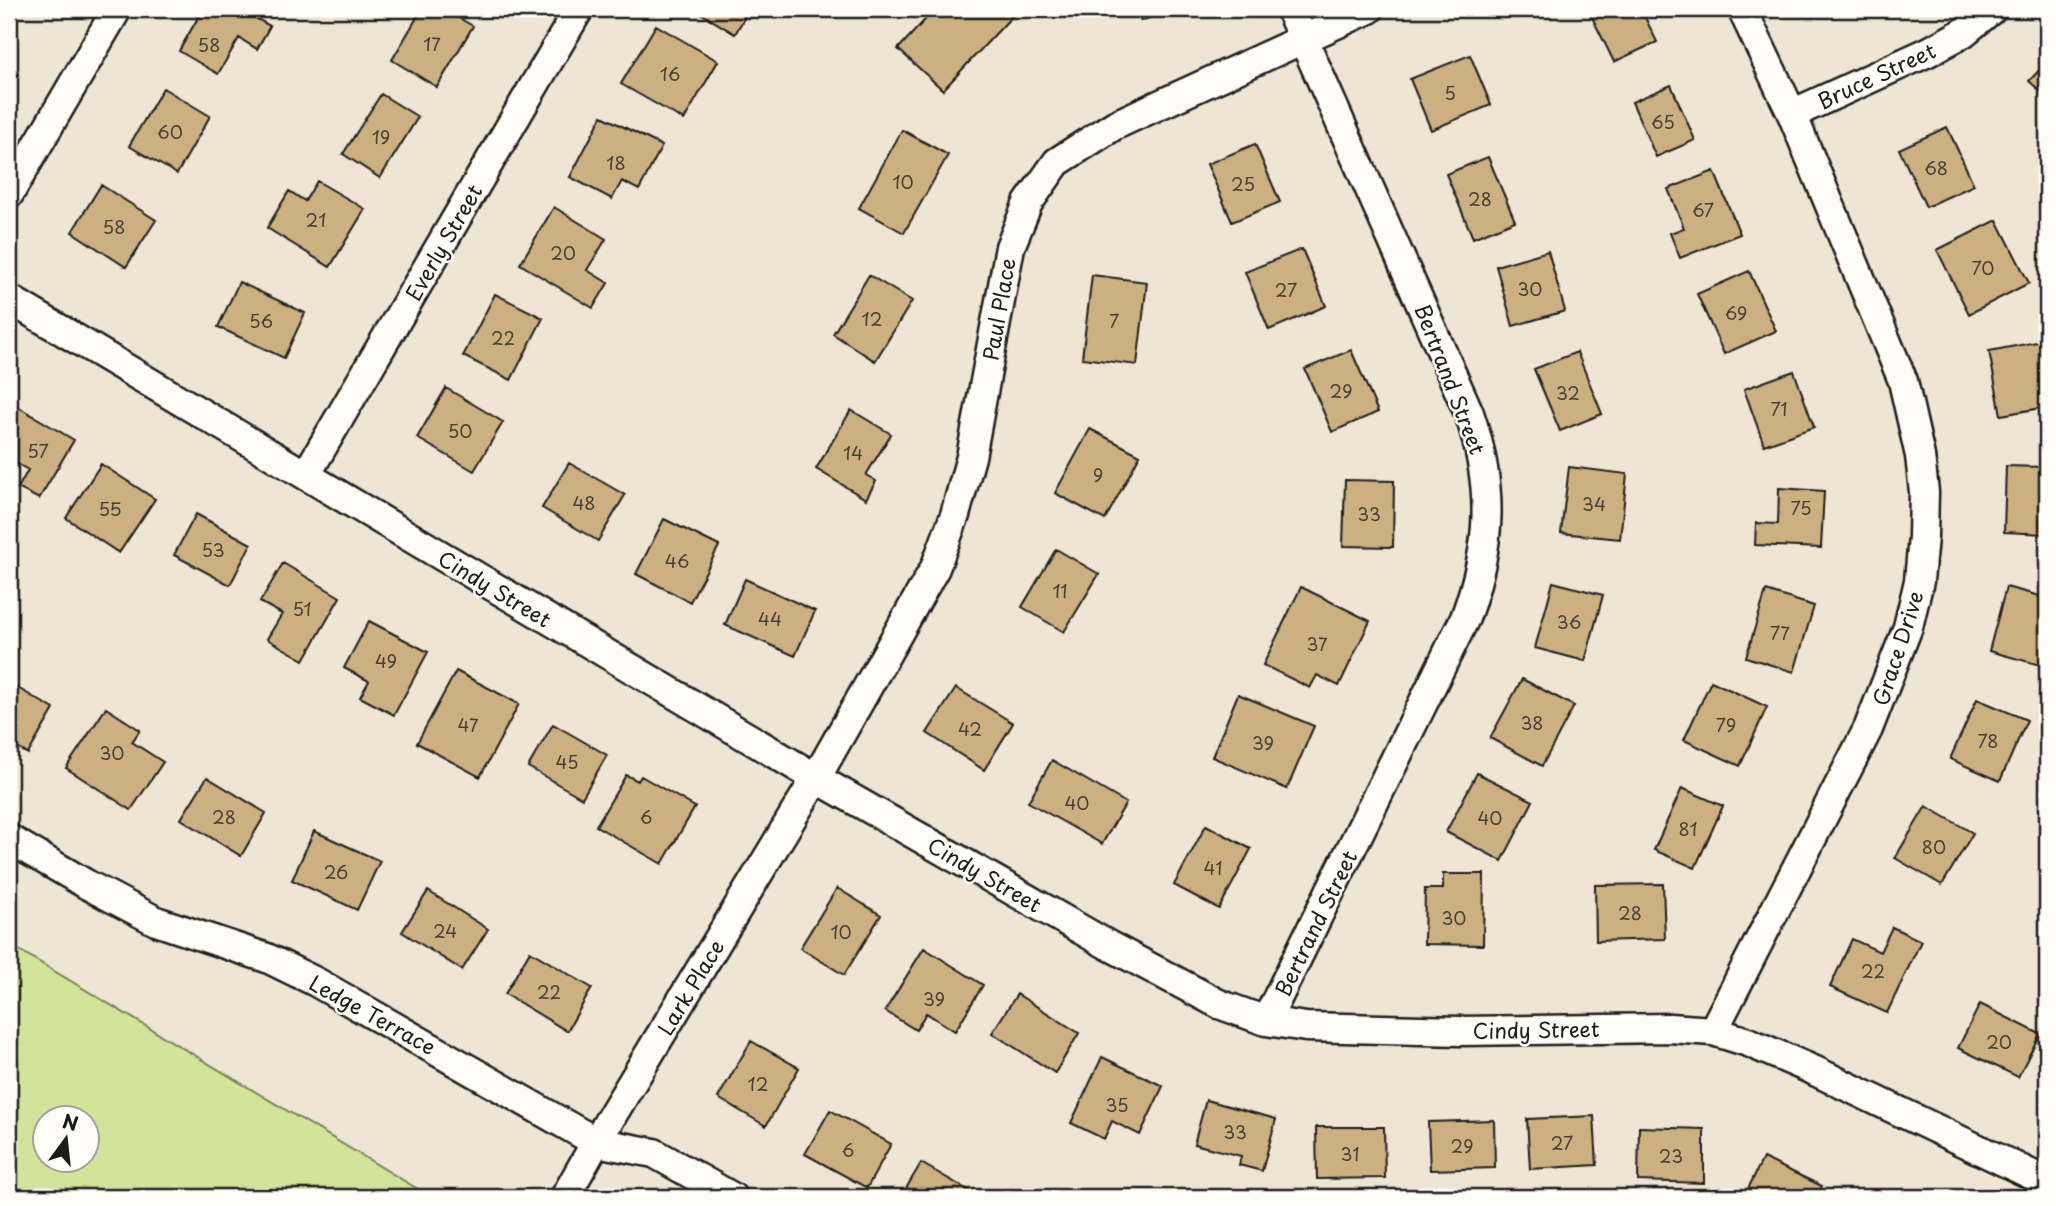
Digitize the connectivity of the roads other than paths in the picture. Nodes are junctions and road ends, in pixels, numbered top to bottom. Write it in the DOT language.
graph roads {
  1 [pos="117,9"];
  2 [pos="579,9"];
  3 [pos="1290,9"];
  4 [pos="1369,9"];
  5 [pos="1742,9"];
  6 [pos="1993,9"];
  7 [pos="1303,38"];
  8 [pos="1792,114"];
  9 [pos="9,194"];
  10 [pos="9,299"];
  11 [pos="306,475"];
  12 [pos="816,778"];
  13 [pos="9,839"];
  14 [pos="1266,1021"];
  15 [pos="1713,1031"];
  16 [pos="596,1142"];
  17 [pos="2047,1182"];
  18 [pos="565,1197"];
  19 [pos="732,1197"];
  1 -- 9 [label="street"];
  2 -- 11 [label="street, Everly Street"];
  3 -- 7 [label="street, Bertrand Street"];
  4 -- 7 [label="street, Paul Place"];
  5 -- 8 [label="street, Grace Drive"];
  6 -- 8 [label="street, Bruce Street"];
  7 -- 12 [label="street, Paul Place"];
  7 -- 14 [label="street, Bertrand Street"];
  8 -- 15 [label="street, Grace Drive"];
  10 -- 11 [label="street, Cindy Street"];
  11 -- 12 [label="street, Cindy Street"];
  12 -- 14 [label="street, Cindy Street"];
  12 -- 16 [label="street, Lark Place"];
  13 -- 16 [label="street, Ledge Terrace"];
  14 -- 15 [label="street, Cindy Street"];
  15 -- 17 [label="street, Cindy Street"];
  16 -- 18 [label="street, Lark Place"];
  16 -- 19 [label="street, Ledge Terrace"];
}
